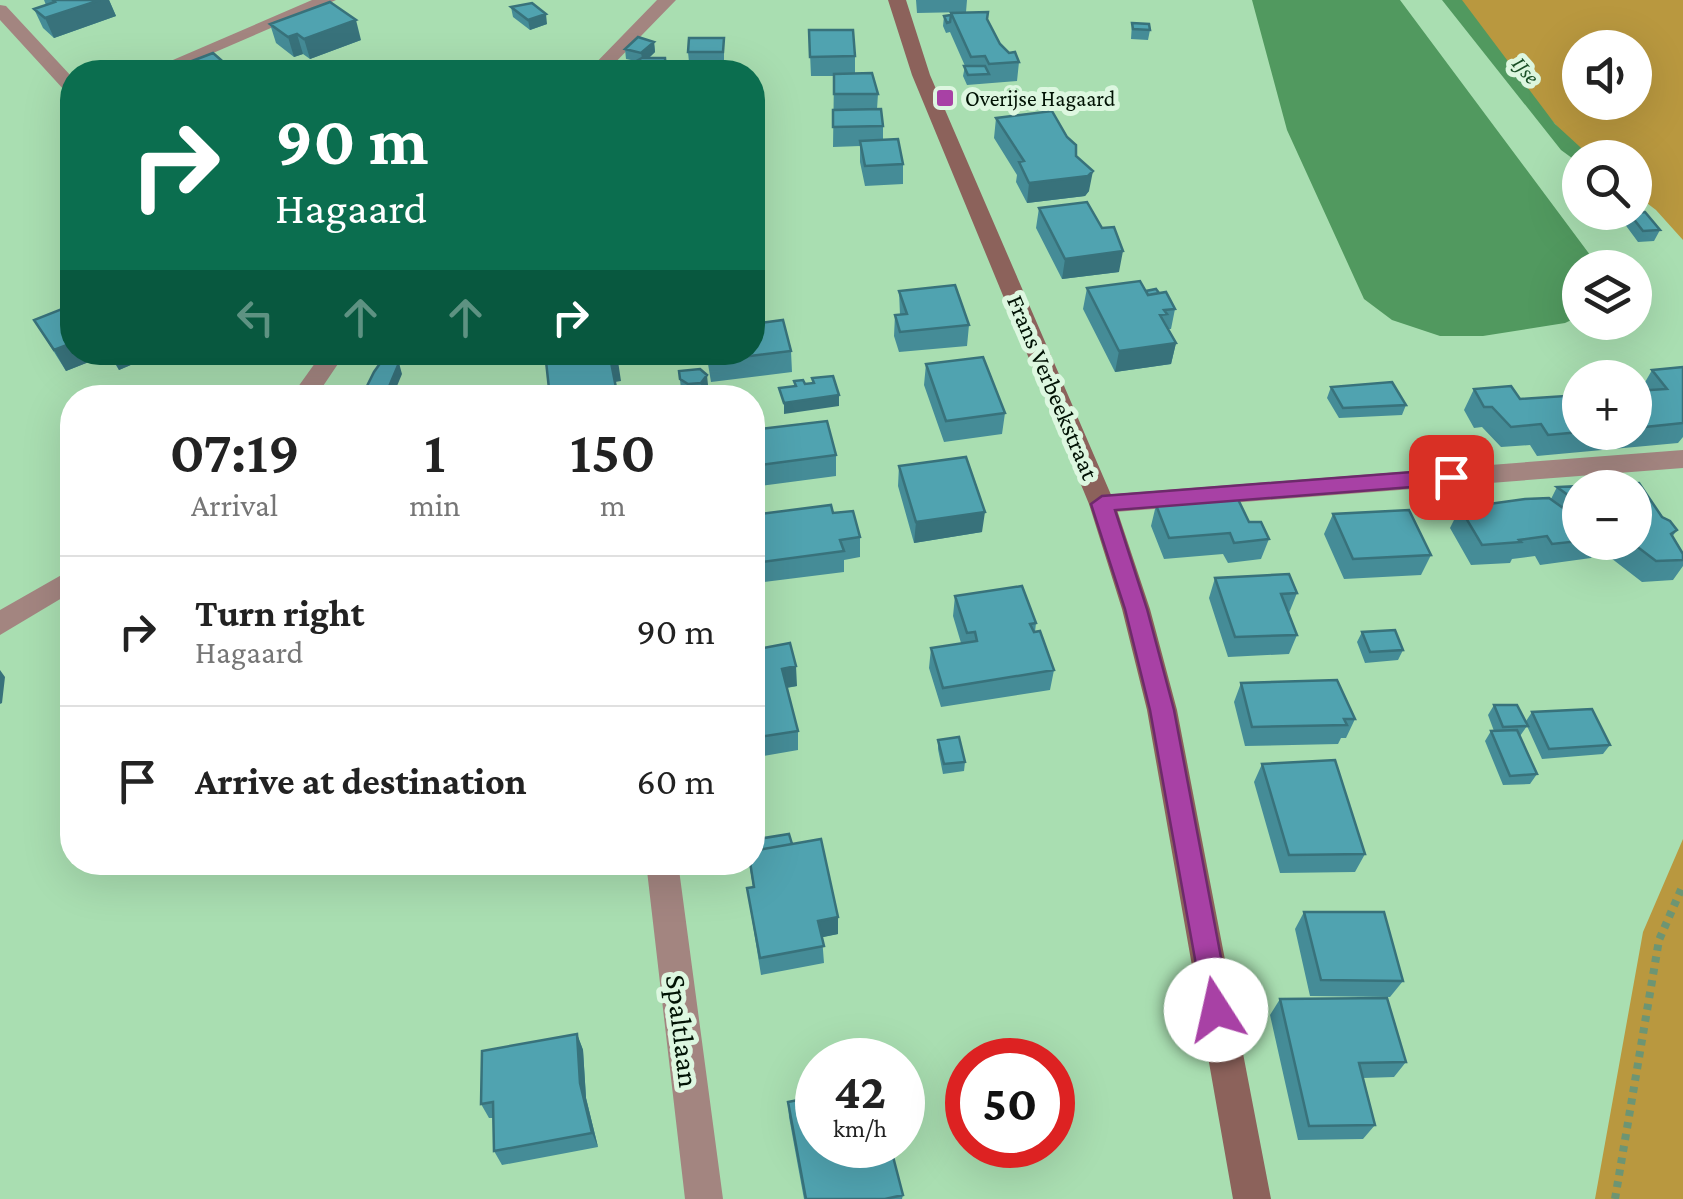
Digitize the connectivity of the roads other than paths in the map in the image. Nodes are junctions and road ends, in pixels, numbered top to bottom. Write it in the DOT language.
graph roads {
  1 [pos="328,0"];
  2 [pos="668,0"];
  3 [pos="897,0"];
  4 [pos="0,10"];
  5 [pos="183,60"];
  6 [pos="608,60"];
  7 [pos="60,74"];
  8 [pos="1683,459"];
  9 [pos="1102,504"];
  10 [pos="60,586"];
  11 [pos="0,624"];
  12 [pos="664,875"];
  13 [pos="704,1199"];
  14 [pos="1252,1199"];
  1 -- 5 [label="street"];
  2 -- 6 [label="street"];
  3 -- 9 [label="main road, Frans Verbeekstraat"];
  4 -- 7 [label="street"];
  8 -- 9 [label="street"];
  9 -- 14 [label="main road, Frans Verbeekstraat"];
  10 -- 11 [label="street"];
  12 -- 13 [label="street, Spaltlaan"];
}
